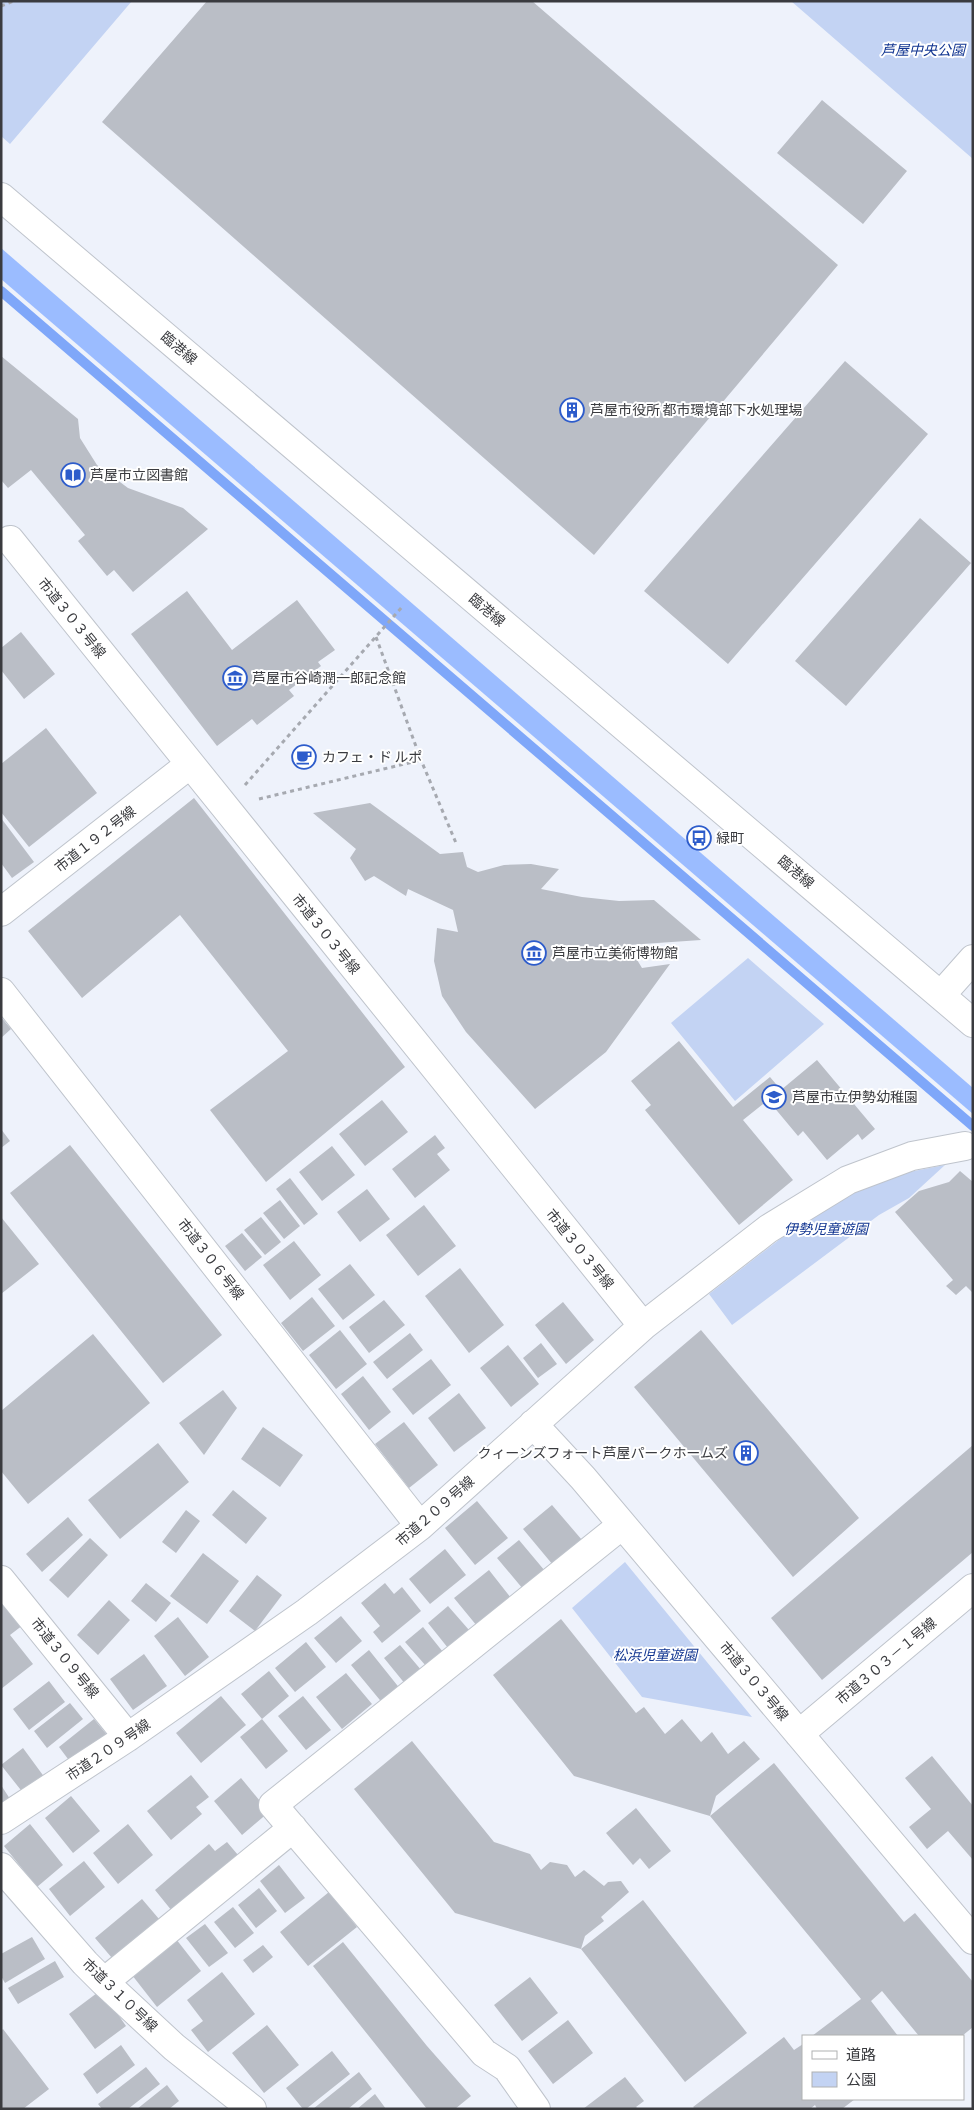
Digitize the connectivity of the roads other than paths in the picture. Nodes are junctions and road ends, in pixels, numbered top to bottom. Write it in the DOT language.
graph roads {
  1 [pos="1,197"];
  2 [pos="10,540"];
  3 [pos="189,765"];
  4 [pos="1,912"];
  5 [pos="973,958"];
  6 [pos="1,992"];
  7 [pos="941,995"];
  8 [pos="973,1023"];
  9 [pos="965,1146"];
  10 [pos="643,1326"];
  11 [pos="532,1424"];
  12 [pos="622,1525"];
  13 [pos="420,1526"];
  14 [pos="1,1580"];
  15 [pos="973,1588"];
  16 [pos="799,1734"];
  17 [pos="128,1737"];
  18 [pos="1,1820"];
  19 [pos="293,1828"];
  20 [pos="1,1867"];
  21 [pos="973,1940"];
  22 [pos="104,1982"];
  23 [pos="252,2109"];
  24 [pos="536,2109"];
  1 -- 7 [label="street, 臨港線"];
  2 -- 3 [label="street, 市道３０３号線"];
  3 -- 4 [label="street, 市道１９２号線"];
  3 -- 10 [label="street, 市道３０３号線"];
  5 -- 7 [label="street"];
  6 -- 13 [label="street, 市道３０６号線"];
  7 -- 8 [label="street, 臨港線"];
  9 -- 10 [label="street, 市道２０９号線"];
  10 -- 11 [label="street, 市道２０９号線"];
  11 -- 12 [label="street, 市道３０３号線"];
  11 -- 13 [label="street, 市道２０９号線"];
  12 -- 16 [label="street, 市道３０３号線"];
  12 -- 19 [label="street"];
  13 -- 17 [label="street, 市道２０９号線"];
  14 -- 17 [label="street, 市道３０９号線"];
  15 -- 16 [label="street, 市道３０３－１号線"];
  16 -- 21 [label="street, 市道３０３号線"];
  17 -- 18 [label="street, 市道２０９号線"];
  19 -- 22 [label="street"];
  19 -- 24 [label="street"];
  20 -- 22 [label="street, 市道３１０号線"];
  22 -- 23 [label="street, 市道３１０号線"];
}
